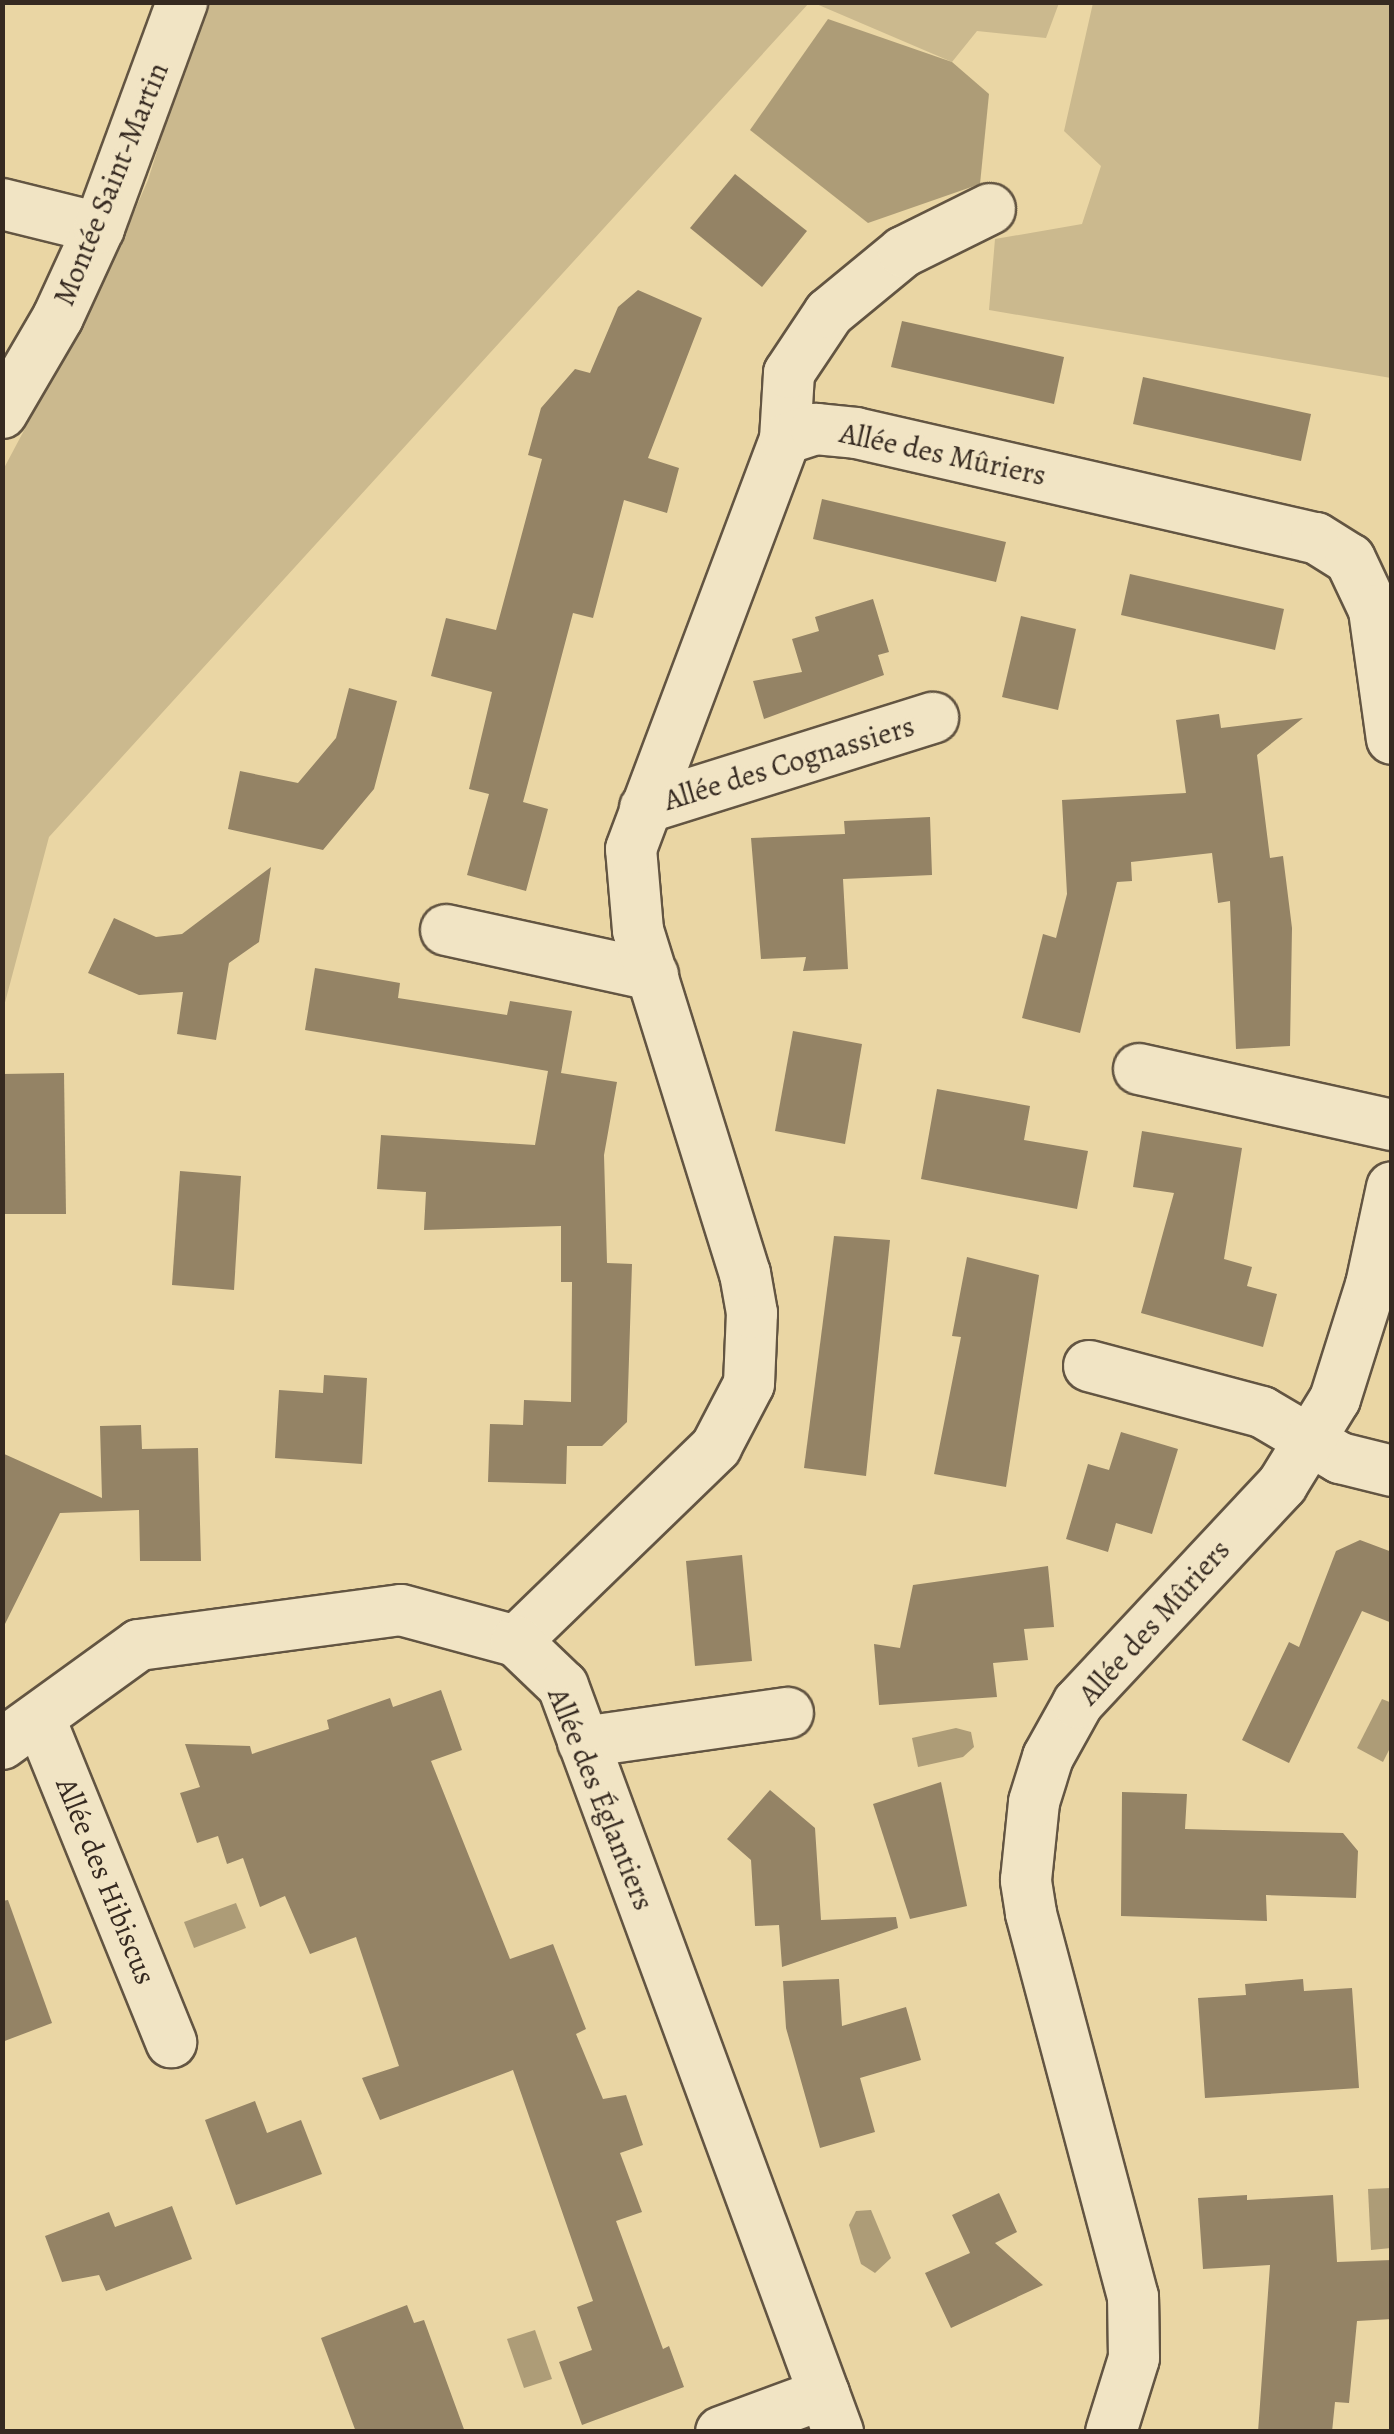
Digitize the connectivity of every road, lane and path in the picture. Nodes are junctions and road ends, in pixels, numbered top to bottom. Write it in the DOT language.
graph roads {
  1 [pos="182,2"];
  2 [pos="2,204"];
  3 [pos="990,209"];
  4 [pos="99,228"];
  5 [pos="2,414"];
  6 [pos="784,439"];
  7 [pos="933,718"];
  8 [pos="1392,739"];
  9 [pos="645,808"];
  10 [pos="446,930"];
  11 [pos="652,975"];
  12 [pos="1138,1069"];
  13 [pos="1392,1124"];
  14 [pos="1392,1187"];
  15 [pos="1089,1366"];
  16 [pos="1310,1440"];
  17 [pos="1392,1471"];
  18 [pos="516,1641"];
  19 [pos="788,1714"];
  20 [pos="22,1732"];
  21 [pos="583,1742"];
  22 [pos="171,2042"];
  23 [pos="831,2413"];
  24 [pos="721,2432"];
  25 [pos="1111,2432"];
  1 -- 4 [label="street, Montée Saint-Martin"];
  2 -- 4 [label="street"];
  3 -- 6 [label="street"];
  4 -- 5 [label="street, Montée Saint-Martin"];
  6 -- 8 [label="street, Allée des Mûriers"];
  6 -- 9 [label="street"];
  7 -- 9 [label="street, Allée des Cognassiers"];
  9 -- 11 [label="street"];
  10 -- 11 [label="street"];
  11 -- 18 [label="street"];
  12 -- 13 [label="street"];
  14 -- 16 [label="street, Allée des Mûriers"];
  15 -- 16 [label="street"];
  16 -- 17 [label="street"];
  16 -- 25 [label="street, Allée des Mûriers"];
  18 -- 20 [label="street, Allée des Églantiers"];
  18 -- 21 [label="street, Allée des Églantiers"];
  19 -- 21 [label="street"];
  20 -- 22 [label="street, Allée des Hibiscus"];
  21 -- 23 [label="street, Allée des Églantiers"];
  23 -- 24 [label="street"];
}
